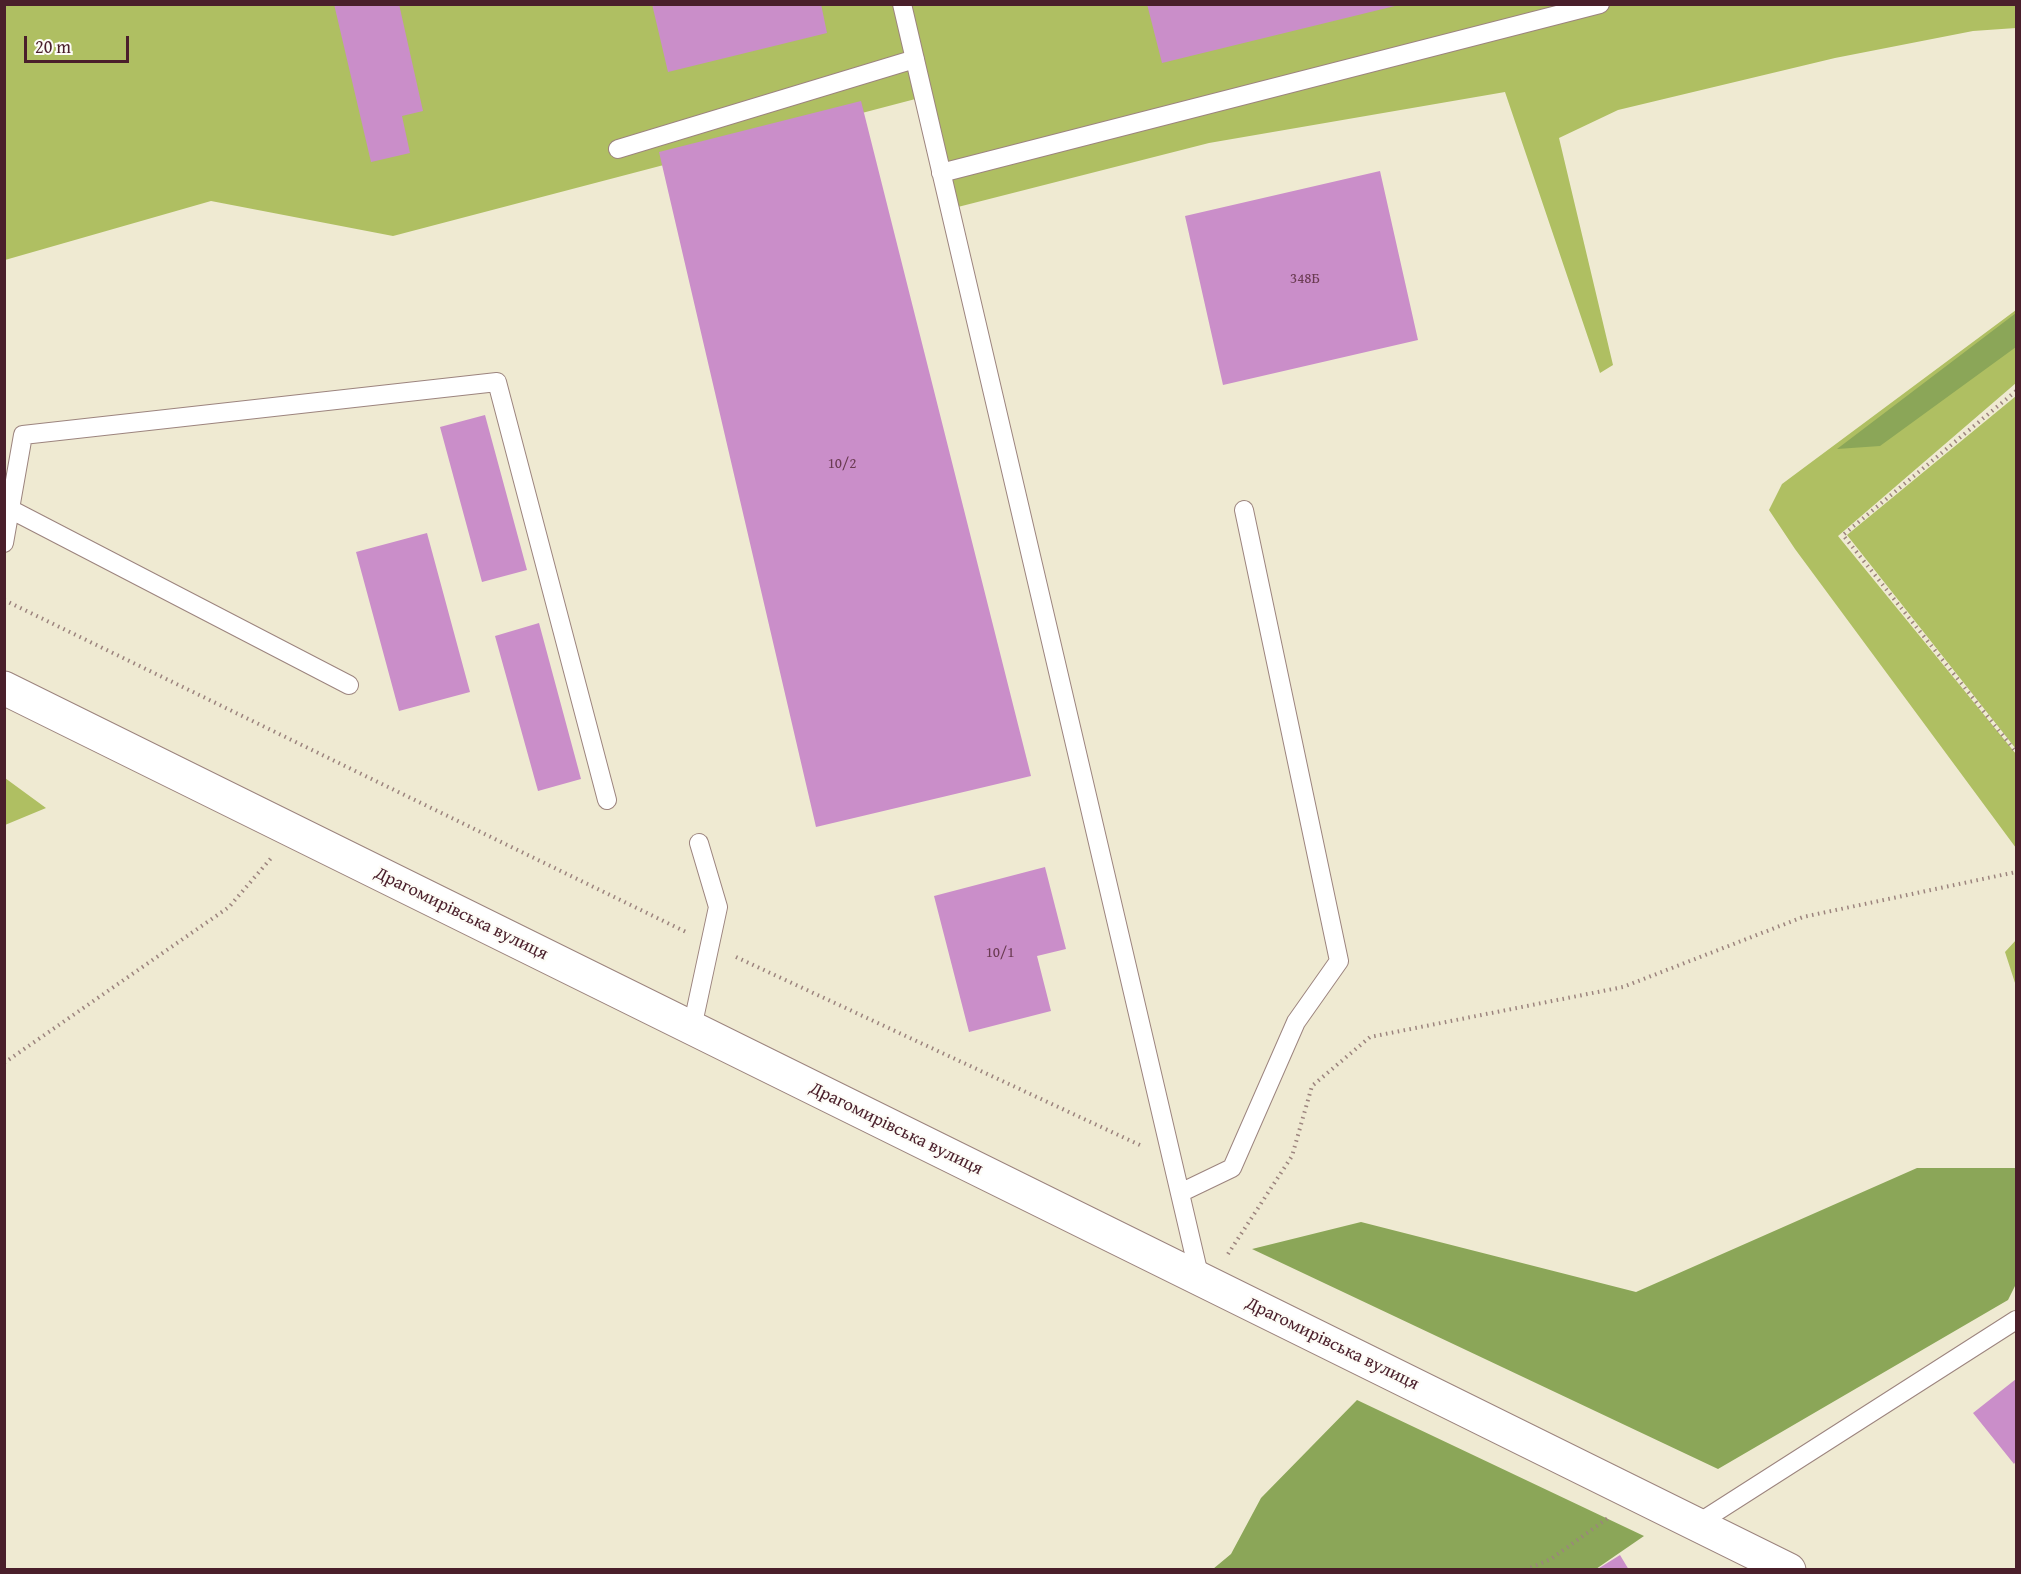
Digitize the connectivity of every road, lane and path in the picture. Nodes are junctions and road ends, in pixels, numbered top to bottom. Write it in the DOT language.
graph roads {
  1 [pos="902,4"];
  2 [pos="1600,4"];
  3 [pos="915,59"];
  4 [pos="618,149"];
  5 [pos="942,173"];
  6 [pos="2016,390"];
  7 [pos="7,508"];
  8 [pos="1244,510"];
  9 [pos="4,543"];
  10 [pos="4,600"];
  11 [pos="349,685"];
  12 [pos="4,688"];
  13 [pos="2016,752"];
  14 [pos="607,800"];
  15 [pos="295,832"];
  16 [pos="699,843"];
  17 [pos="2016,872"];
  18 [pos="710,944"];
  19 [pos="692,1028"];
  20 [pos="4,1063"];
  21 [pos="1173,1160"];
  22 [pos="1180,1193"];
  23 [pos="1200,1279"];
  24 [pos="2016,1320"];
  25 [pos="1614,1483"];
  26 [pos="1697,1524"];
  27 [pos="1525,1569"];
  28 [pos="1789,1569"];
  1 -- 3 [label="lane"];
  2 -- 5 [label="lane"];
  3 -- 4 [label="lane"];
  3 -- 5 [label="lane"];
  5 -- 21 [label="lane"];
  6 -- 13 [label="path"];
  7 -- 9 [label="lane"];
  7 -- 11 [label="lane"];
  7 -- 14 [label="lane"];
  8 -- 22 [label="lane"];
  10 -- 18 [label="path"];
  12 -- 15 [label="street, Драгомирівська вулиця"];
  15 -- 19 [label="street, Драгомирівська вулиця"];
  15 -- 20 [label="path"];
  16 -- 18 [label="lane"];
  17 -- 23 [label="path"];
  18 -- 19 [label="lane"];
  18 -- 21 [label="path"];
  19 -- 23 [label="street, Драгомирівська вулиця"];
  21 -- 22 [label="lane"];
  22 -- 23 [label="lane"];
  23 -- 25 [label="street, Драгомирівська вулиця"];
  24 -- 26 [label="lane"];
  25 -- 26 [label="street, Драгомирівська вулиця"];
  25 -- 27 [label="path"];
  26 -- 28 [label="street, Драгомирівська вулиця"];
}
